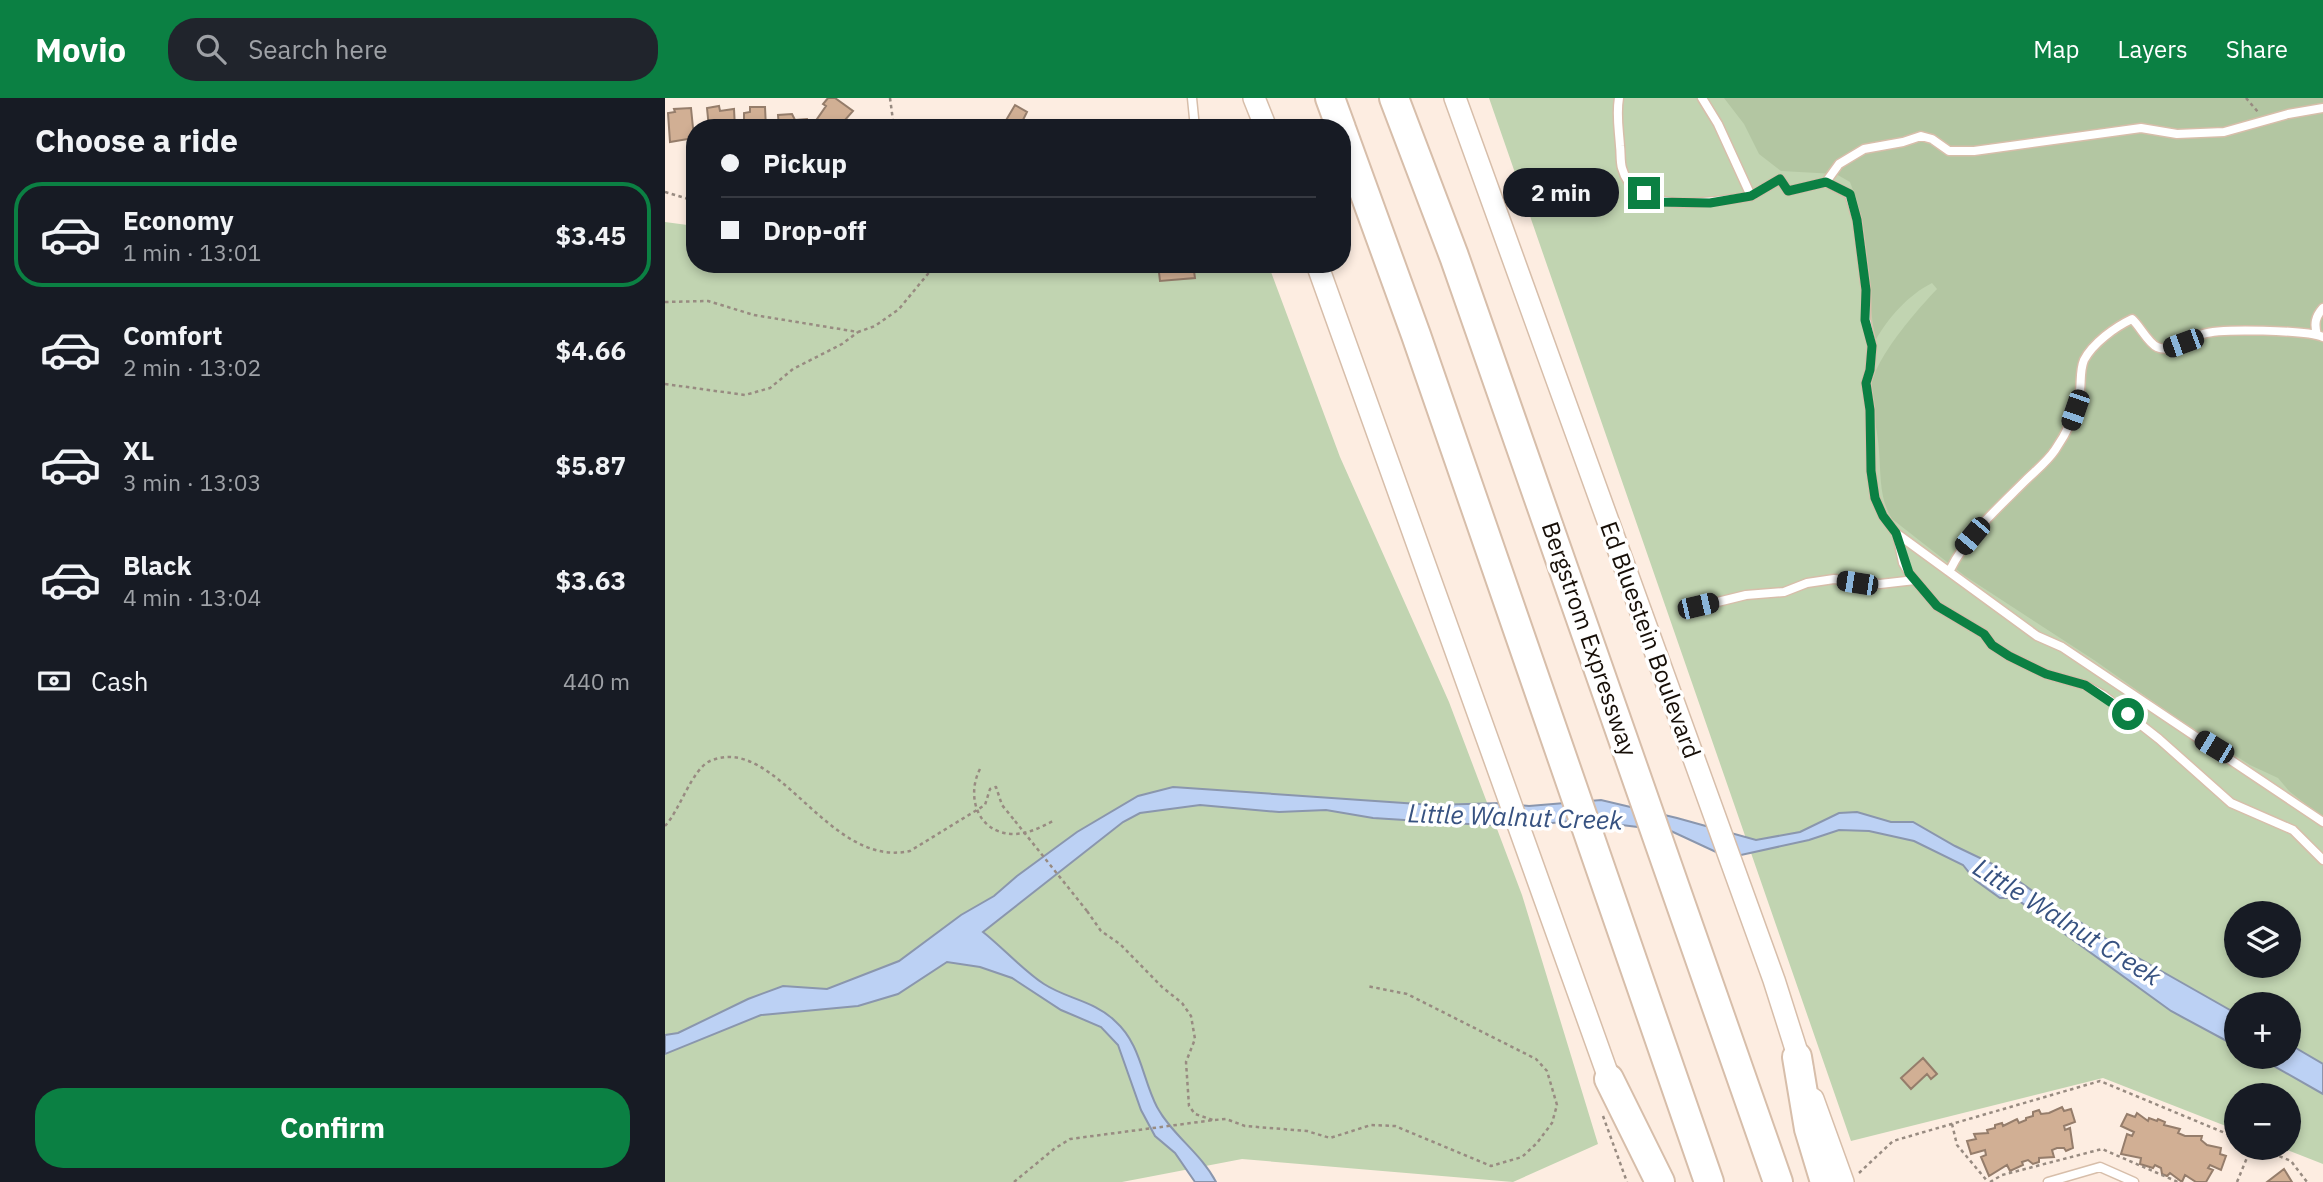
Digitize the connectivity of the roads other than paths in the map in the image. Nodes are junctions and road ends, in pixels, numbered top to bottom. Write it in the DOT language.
graph roads {
  1 [pos="1192,98"];
  2 [pos="1254,98"];
  3 [pos="1331,98"];
  4 [pos="1394,98"];
  5 [pos="1455,98"];
  6 [pos="1619,98"];
  7 [pos="1702,98"];
  8 [pos="2323,108"];
  9 [pos="1194,119"];
  10 [pos="1262,119"];
  11 [pos="1338,119"];
  12 [pos="1351,155"];
  13 [pos="1826,182"];
  14 [pos="1751,196"];
  15 [pos="1320,273"];
  16 [pos="2323,308"];
  17 [pos="2320,336"];
  18 [pos="1896,533"];
  19 [pos="1949,570"];
  20 [pos="1915,580"];
  21 [pos="1685,610"];
  22 [pos="2323,822"];
  23 [pos="2323,860"];
  24 [pos="1797,1057"];
  25 [pos="1609,1079"];
  26 [pos="1851,1178"];
  27 [pos="1646,1182"];
  28 [pos="1660,1182"];
  29 [pos="1709,1182"];
  30 [pos="1778,1182"];
  31 [pos="1825,1182"];
  32 [pos="2048,1182"];
  33 [pos="2134,1182"];
  1 -- 9 [label="lane"];
  2 -- 10 [label="main road"];
  3 -- 11 [label="highway"];
  4 -- 30 [label="highway, Bergstrom Expressway"];
  5 -- 24 [label="main road, Ed Bluestein Boulevard"];
  6 -- 14 [label="lane"];
  7 -- 14 [label="lane"];
  8 -- 13 [label="lane"];
  12 -- 29 [label="highway"];
  13 -- 14 [label="lane"];
  13 -- 18 [label="lane"];
  15 -- 25 [label="main road"];
  16 -- 17 [label="lane"];
  17 -- 19 [label="lane"];
  18 -- 19 [label="lane"];
  18 -- 20 [label="lane"];
  19 -- 22 [label="lane"];
  20 -- 21 [label="lane"];
  20 -- 23 [label="lane"];
  24 -- 26 [label="main road, Ed Bluestein Boulevard"];
  24 -- 31 [label="highway"];
  25 -- 27 [label="main road"];
  25 -- 28 [label="highway"];
  32 -- 33 [label="lane"];
}
